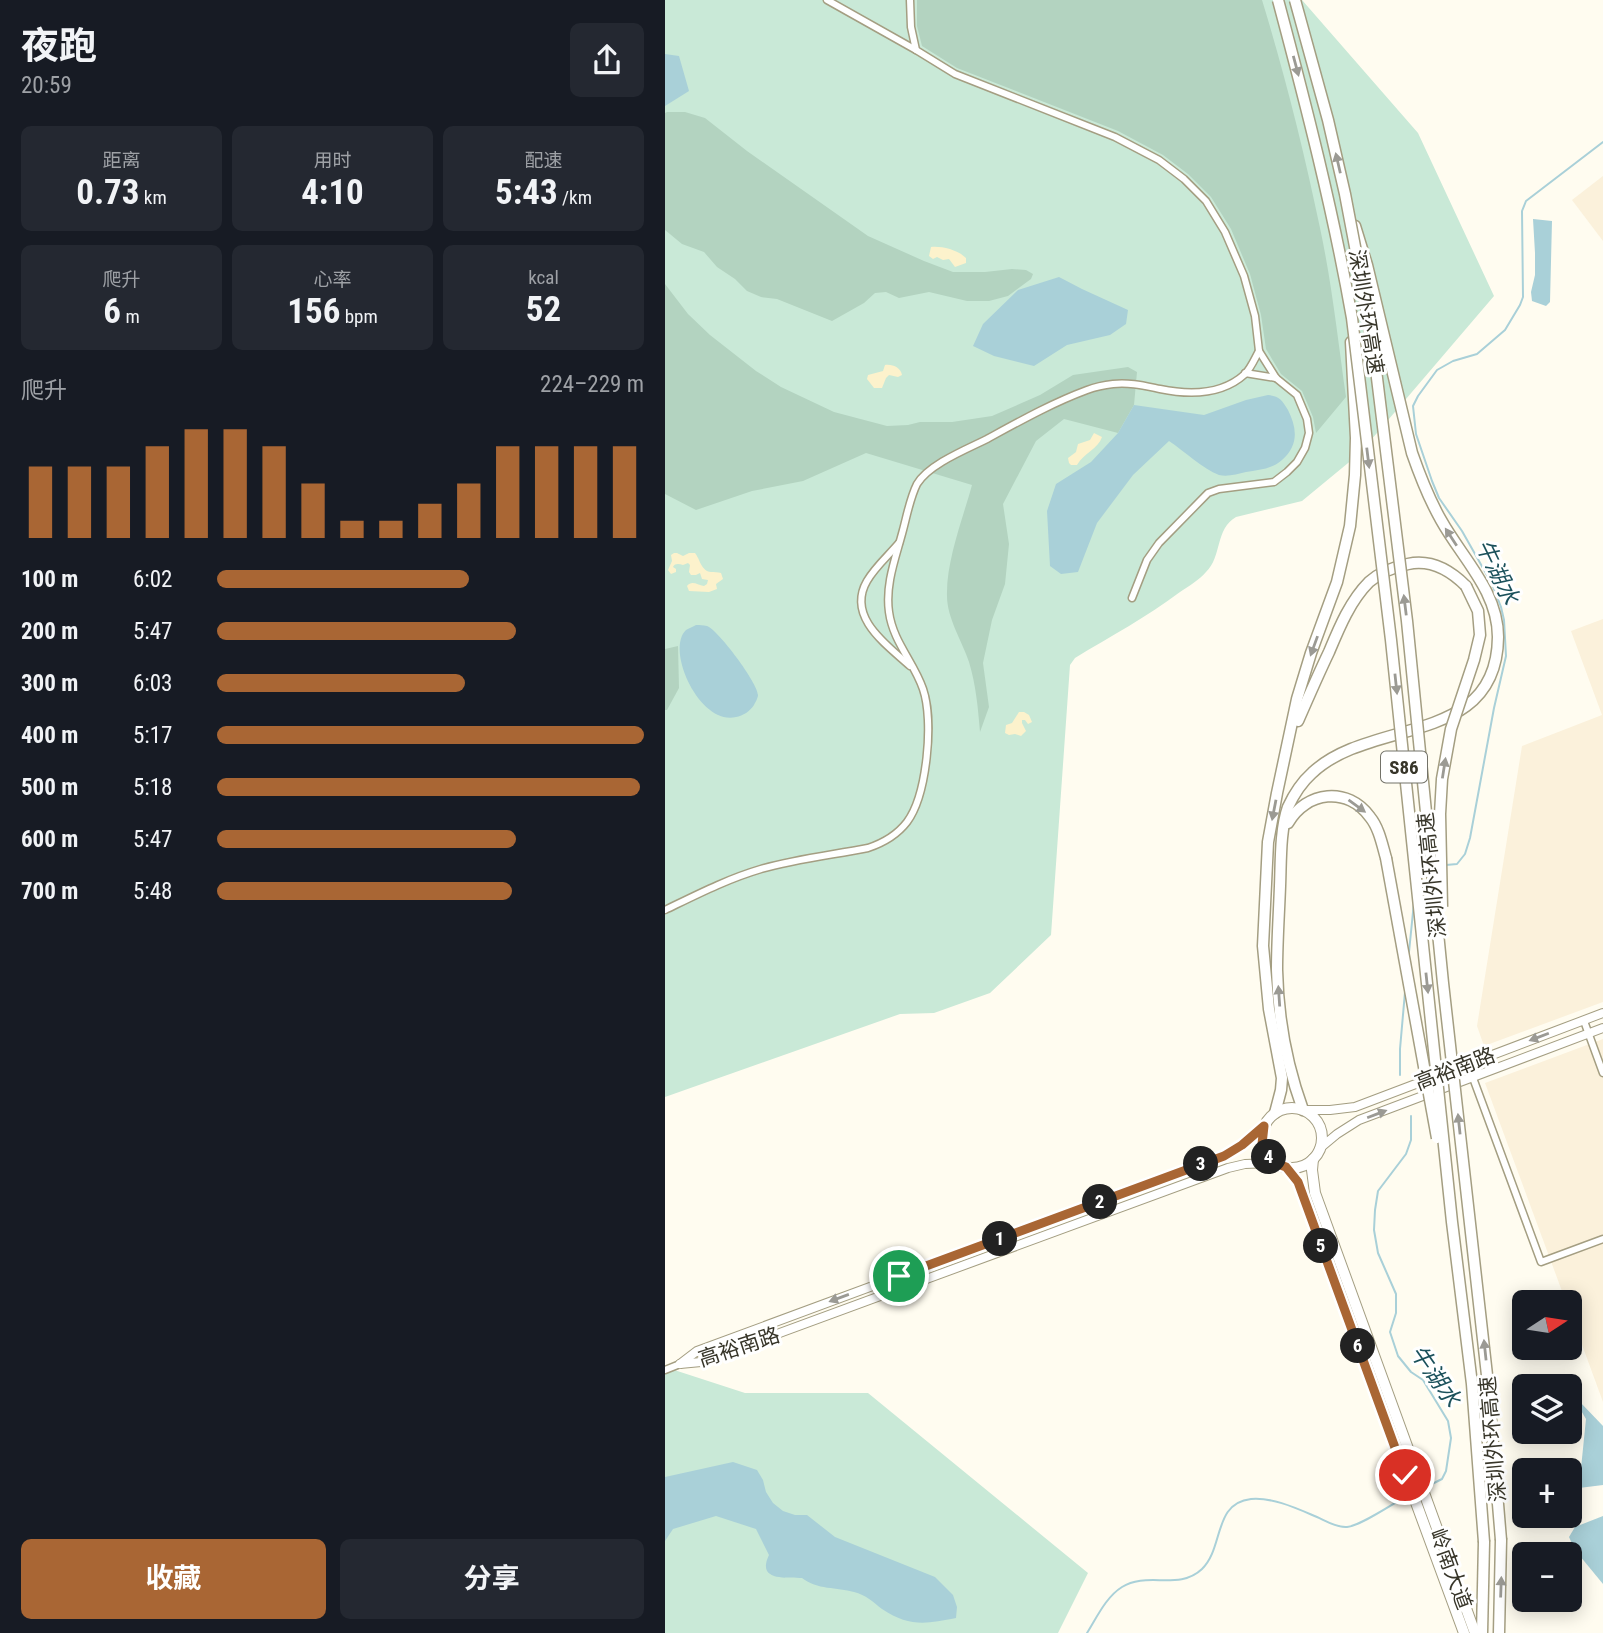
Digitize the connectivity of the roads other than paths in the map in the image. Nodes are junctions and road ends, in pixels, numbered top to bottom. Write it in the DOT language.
graph roads {
  1 [pos="827,0"];
  2 [pos="910,0"];
  3 [pos="1278,0"];
  4 [pos="1296,0"];
  5 [pos="916,50"];
  6 [pos="1345,194"];
  7 [pos="1352,318"];
  8 [pos="1259,351"];
  9 [pos="1245,373"];
  10 [pos="1276,378"];
  11 [pos="900,541"];
  12 [pos="1132,598"];
  13 [pos="916,672"];
  14 [pos="1288,743"];
  15 [pos="1284,831"];
  16 [pos="665,910"];
  17 [pos="1443,984"];
  18 [pos="1603,1013"];
  19 [pos="1584,1020"];
  20 [pos="1603,1028"];
  21 [pos="1588,1033"];
  22 [pos="1603,1073"];
  23 [pos="1473,1078"];
  24 [pos="1303,1110"];
  25 [pos="1275,1113"];
  26 [pos="1264,1126"];
  27 [pos="1319,1149"];
  28 [pos="1313,1159"];
  29 [pos="1275,1163"];
  30 [pos="1286,1167"];
  31 [pos="1452,1222"];
  32 [pos="1603,1239"];
  33 [pos="680,1364"];
  34 [pos="665,1370"];
  35 [pos="1410,1473"];
  36 [pos="1423,1506"];
  37 [pos="1464,1633"];
  38 [pos="1475,1633"];
  39 [pos="1482,1633"];
  40 [pos="1499,1633"];
  1 -- 5 [label="street"];
  2 -- 5 [label="street"];
  3 -- 7 [label="highway, 深圳外环高速 / S86, one-way, bridge"];
  6 -- 4 [label="highway, 深圳外环高速 / S86, one-way, bridge"];
  5 -- 8 [label="street"];
  15 -- 6 [label="highway, one-way, bridge"];
  17 -- 6 [label="highway, 深圳外环高速 / S86, one-way, bridge"];
  7 -- 14 [label="highway, one-way, bridge"];
  7 -- 31 [label="highway, 深圳外环高速 / S86, one-way, bridge"];
  8 -- 9 [label="street"];
  8 -- 10 [label="street"];
  9 -- 10 [label="street"];
  9 -- 11 [label="street"];
  10 -- 12 [label="street"];
  11 -- 13 [label="street"];
  11 -- 13 [label="street"];
  13 -- 16 [label="street"];
  17 -- 14 [label="highway, one-way, bridge"];
  14 -- 25 [label="highway, one-way"];
  24 -- 15 [label="highway, one-way"];
  15 -- 31 [label="highway, one-way, bridge"];
  40 -- 17 [label="highway, 深圳外环高速 / S86, one-way, bridge"];
  18 -- 19 [label="street, 高裕南路"];
  19 -- 21 [label="street"];
  19 -- 24 [label="street, 高裕南路, one-way"];
  20 -- 21 [label="street, 高裕南路"];
  21 -- 22 [label="street"];
  21 -- 23 [label="street, 高裕南路"];
  27 -- 23 [label="street, 高裕南路, one-way"];
  23 -- 32 [label="street"];
  24 -- 25 [label="main road"];
  24 -- 27 [label="main road"];
  25 -- 26 [label="main road"];
  26 -- 29 [label="main road"];
  26 -- 33 [label="street, 高裕南路, one-way"];
  27 -- 28 [label="main road"];
  28 -- 30 [label="main road"];
  28 -- 35 [label="main road"];
  29 -- 30 [label="main road"];
  29 -- 33 [label="street, 高裕南路"];
  30 -- 35 [label="main road"];
  31 -- 39 [label="highway, 深圳外环高速 / S86, bridge"];
  33 -- 34 [label="street"];
  35 -- 36 [label="main road"];
  36 -- 37 [label="main road, 岭南大道"];
  36 -- 38 [label="main road, 岭南大道"];
}
